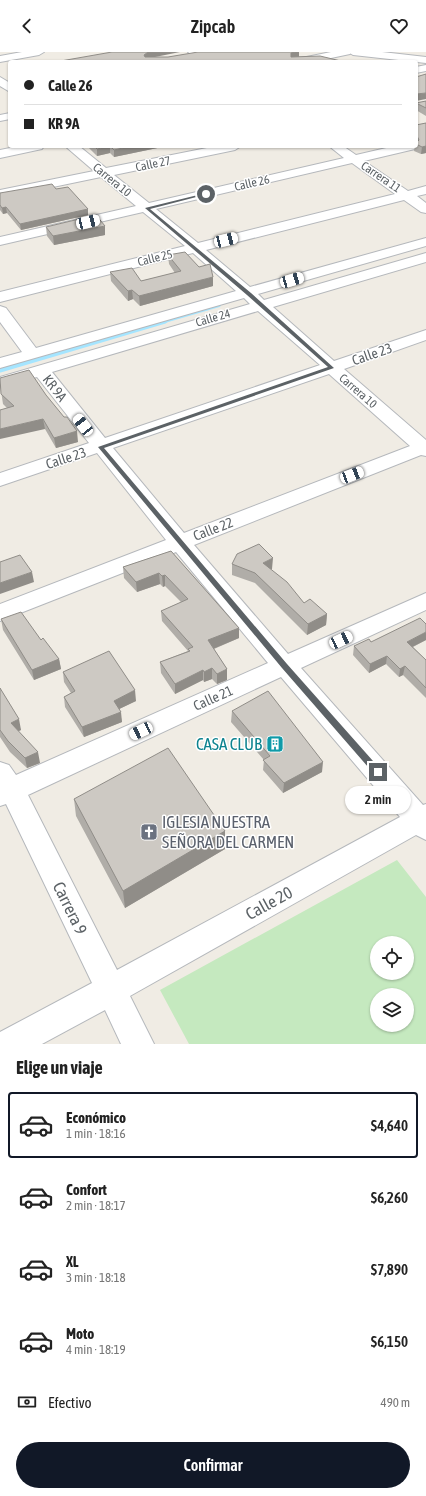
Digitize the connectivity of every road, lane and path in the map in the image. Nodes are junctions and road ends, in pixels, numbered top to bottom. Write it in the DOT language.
graph roads {
  1 [pos="39,52"];
  2 [pos="208,52"];
  3 [pos="346,52"];
  4 [pos="353,52"];
  5 [pos="195,53"];
  6 [pos="181,57"];
  7 [pos="0,59"];
  8 [pos="206,60"];
  9 [pos="306,60"];
  10 [pos="426,60"];
  11 [pos="28,148"];
  12 [pos="74,148"];
  13 [pos="226,148"];
  14 [pos="338,148"];
  15 [pos="403,148"];
  16 [pos="0,154"];
  17 [pos="354,159"];
  18 [pos="104,174"];
  19 [pos="426,190"];
  20 [pos="0,194"];
  21 [pos="407,195"];
  22 [pos="147,208"];
  23 [pos="426,209"];
  24 [pos="0,241"];
  25 [pos="426,242"];
  26 [pos="196,248"];
  27 [pos="426,257"];
  28 [pos="0,297"];
  29 [pos="254,298"];
  30 [pos="0,311"];
  31 [pos="426,335"];
  32 [pos="36,361"];
  33 [pos="0,363"];
  34 [pos="331,368"];
  35 [pos="0,382"];
  36 [pos="101,447"];
  37 [pos="425,448"];
  38 [pos="0,480"];
  39 [pos="180,541"];
  40 [pos="426,601"];
  41 [pos="0,613"];
  42 [pos="285,666"];
  43 [pos="4,786"];
  44 [pos="424,821"];
  45 [pos="111,990"];
  46 [pos="10,1044"];
  47 [pos="138,1044"];
  1 -- 7 [label="street"];
  2 -- 5 [label="street"];
  3 -- 9 [label="street"];
  4 -- 10 [label="street"];
  5 -- 6 [label="street"];
  5 -- 8 [label="street"];
  11 -- 16 [label="street"];
  12 -- 18 [label="street, Carrera 10"];
  13 -- 18 [label="street, Calle 27"];
  14 -- 17 [label="street, Carrera 11"];
  15 -- 17 [label="street, Calle 26"];
  17 -- 21 [label="street, Carrera 11"];
  17 -- 22 [label="street, Calle 26"];
  18 -- 20 [label="street, Calle 27"];
  18 -- 22 [label="street, Carrera 10"];
  19 -- 21 [label="street, Calle 25"];
  21 -- 23 [label="street, Carrera 11"];
  21 -- 26 [label="street, Calle 25"];
  22 -- 24 [label="street, Calle 26"];
  22 -- 26 [label="street, Carrera 10"];
  25 -- 29 [label="street, Calle 24"];
  26 -- 28 [label="street, Calle 25"];
  26 -- 29 [label="street, Carrera 10"];
  27 -- 29 [label="street, Calle 24"];
  29 -- 32 [label="street, Calle 24"];
  29 -- 34 [label="street, Carrera 10"];
  30 -- 32 [label="street, KR 9A"];
  31 -- 34 [label="street, Calle 23"];
  32 -- 33 [label="street, Calle 24"];
  32 -- 35 [label="street, Calle 24"];
  32 -- 36 [label="street, KR 9A"];
  34 -- 36 [label="street, Calle 23"];
  34 -- 37 [label="street, Carrera 10"];
  36 -- 38 [label="street, Calle 23"];
  36 -- 39 [label="street, KR 9A"];
  37 -- 39 [label="street, Calle 22"];
  39 -- 41 [label="street, Calle 22"];
  39 -- 42 [label="street, KR 9A"];
  40 -- 42 [label="street, Calle 21"];
  42 -- 43 [label="street, Calle 21"];
  42 -- 44 [label="street, KR 9A"];
  43 -- 45 [label="street, Carrera 9"];
  44 -- 45 [label="street, Calle 20"];
  45 -- 46 [label="street, Calle 20"];
  45 -- 47 [label="street, Carrera 9"];
}
